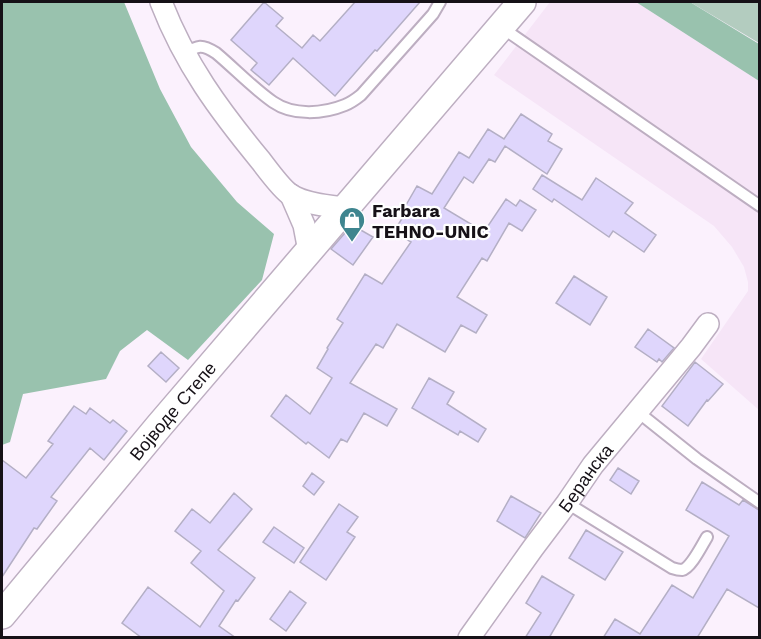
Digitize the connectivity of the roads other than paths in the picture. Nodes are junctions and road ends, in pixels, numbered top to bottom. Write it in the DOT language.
graph roads {
  1 [pos="161,2"];
  2 [pos="440,2"];
  3 [pos="522,2"];
  4 [pos="501,27"];
  5 [pos="184,54"];
  6 [pos="291,195"];
  7 [pos="759,206"];
  8 [pos="345,208"];
  9 [pos="309,251"];
  10 [pos="708,324"];
  11 [pos="638,412"];
  12 [pos="567,503"];
  13 [pos="759,503"];
  14 [pos="707,537"];
  15 [pos="2,615"];
  16 [pos="469,638"];
  1 -- 5 [label="street"];
  2 -- 5 [label="lane"];
  3 -- 4 [label="street, Војводе Степе"];
  4 -- 7 [label="lane"];
  4 -- 8 [label="street, Војводе Степе"];
  5 -- 6 [label="street"];
  6 -- 8 [label="street"];
  6 -- 9 [label="street"];
  8 -- 9 [label="street, Војводе Степе"];
  9 -- 15 [label="street, Војводе Степе"];
  10 -- 11 [label="street, Беранска"];
  11 -- 12 [label="street, Беранска"];
  11 -- 13 [label="lane"];
  12 -- 14 [label="lane"];
  12 -- 16 [label="street, Беранска"];
}
